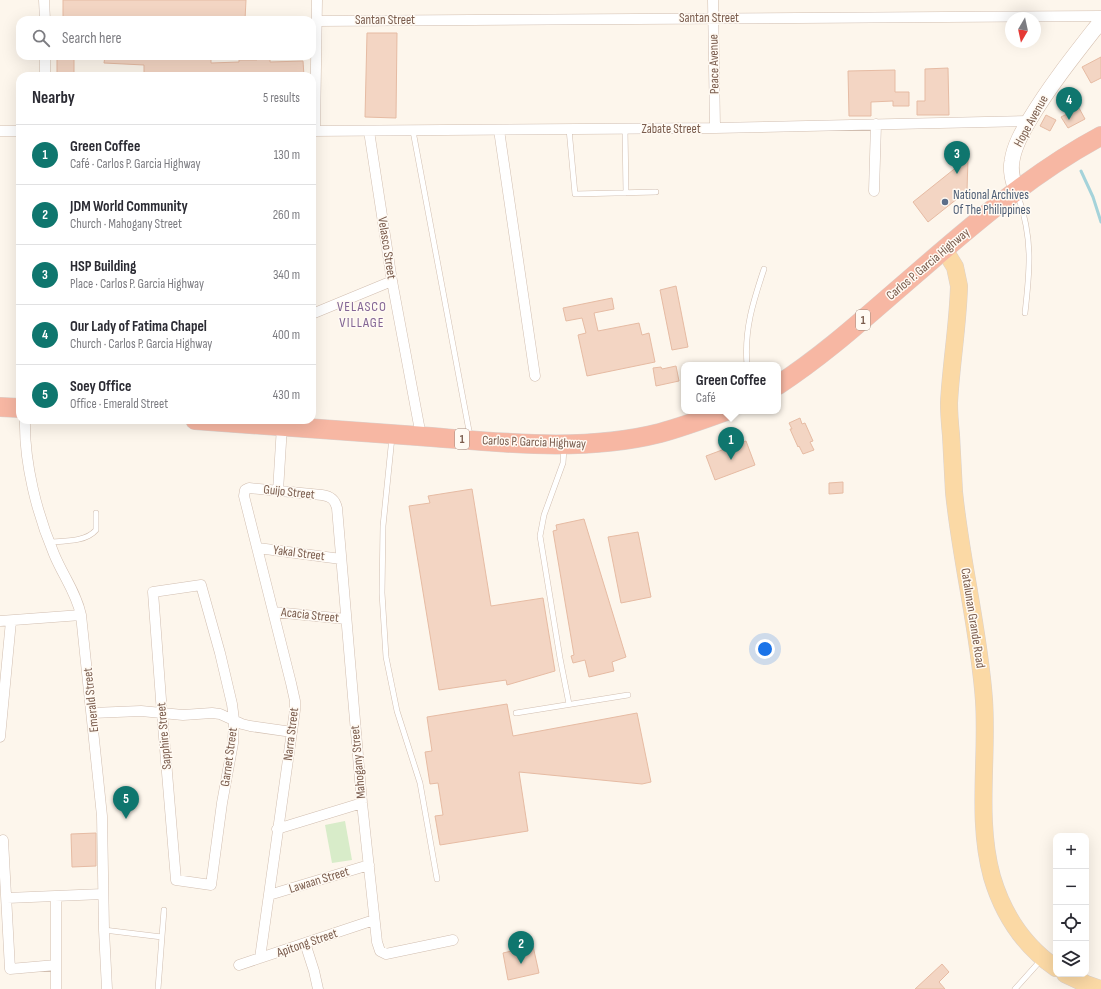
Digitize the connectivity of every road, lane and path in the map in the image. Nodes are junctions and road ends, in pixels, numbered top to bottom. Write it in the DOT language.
graph roads {
  1 [pos="44,0"];
  2 [pos="317,0"];
  3 [pos="713,0"];
  4 [pos="45,16"];
  5 [pos="1101,16"];
  6 [pos="714,18"];
  7 [pos="317,21"];
  8 [pos="1101,21"];
  9 [pos="316,58"];
  10 [pos="45,60"];
  11 [pos="316,60"];
  12 [pos="45,72"];
  13 [pos="316,72"];
  14 [pos="1029,120"];
  15 [pos="876,124"];
  16 [pos="715,128"];
  17 [pos="569,129"];
  18 [pos="625,129"];
  19 [pos="498,130"];
  20 [pos="0,131"];
  21 [pos="16,131"];
  22 [pos="316,131"];
  23 [pos="370,131"];
  24 [pos="413,131"];
  25 [pos="1101,136"];
  26 [pos="874,191"];
  27 [pos="1016,191"];
  28 [pos="656,192"];
  29 [pos="626,193"];
  30 [pos="944,249"];
  31 [pos="764,269"];
  32 [pos="392,281"];
  33 [pos="316,312"];
  34 [pos="1026,313"];
  35 [pos="747,362"];
  36 [pos="535,376"];
  37 [pos="781,383"];
  38 [pos="0,407"];
  39 [pos="16,408"];
  40 [pos="718,414"];
  41 [pos="25,424"];
  42 [pos="253,424"];
  43 [pos="282,426"];
  44 [pos="392,434"];
  45 [pos="421,436"];
  46 [pos="471,440"];
  47 [pos="564,445"];
  48 [pos="246,490"];
  49 [pos="278,491"];
  50 [pos="333,499"];
  51 [pos="96,513"];
  52 [pos="49,542"];
  53 [pos="258,548"];
  54 [pos="341,559"];
  55 [pos="153,592"];
  56 [pos="274,612"];
  57 [pos="81,616"];
  58 [pos="346,619"];
  59 [pos="0,621"];
  60 [pos="11,621"];
  61 [pos="628,694"];
  62 [pos="569,704"];
  63 [pos="92,713"];
  64 [pos="162,713"];
  65 [pos="516,713"];
  66 [pos="234,720"];
  67 [pos="292,732"];
  68 [pos="0,737"];
  69 [pos="362,803"];
  70 [pos="278,829"];
  71 [pos="3,840"];
  72 [pos="369,865"];
  73 [pos="437,879"];
  74 [pos="211,885"];
  75 [pos="104,894"];
  76 [pos="269,895"];
  77 [pos="56,896"];
  78 [pos="6,898"];
  79 [pos="164,910"];
  80 [pos="374,920"];
  81 [pos="104,930"];
  82 [pos="162,937"];
  83 [pos="453,940"];
  84 [pos="305,943"];
  85 [pos="260,958"];
  86 [pos="1050,963"];
  87 [pos="56,965"];
  88 [pos="239,966"];
  89 [pos="1071,977"];
  90 [pos="56,989"];
  91 [pos="107,989"];
  92 [pos="158,989"];
  93 [pos="318,989"];
  94 [pos="1015,989"];
  95 [pos="1100,989"];
  1 -- 4 [label="street"];
  2 -- 7 [label="street"];
  3 -- 6 [label="street, Peace Avenue"];
  5 -- 6 [label="street, Santan Street"];
  6 -- 7 [label="street, Santan Street"];
  6 -- 16 [label="street, Peace Avenue"];
  7 -- 9 [label="street"];
  8 -- 14 [label="main road, Hope Avenue"];
  10 -- 12 [label="street"];
  11 -- 13 [label="street"];
  14 -- 15 [label="street, Zabate Street"];
  14 -- 27 [label="main road, Hope Avenue"];
  15 -- 16 [label="street, Zabate Street"];
  15 -- 26 [label="street"];
  16 -- 18 [label="street, Zabate Street"];
  17 -- 18 [label="street, Zabate Street"];
  17 -- 19 [label="street, Zabate Street"];
  17 -- 29 [label="lane"];
  18 -- 29 [label="lane"];
  19 -- 24 [label="street, Zabate Street"];
  19 -- 36 [label="street"];
  20 -- 21 [label="street"];
  22 -- 23 [label="street, Zabate Street"];
  23 -- 24 [label="street, Zabate Street"];
  23 -- 32 [label="street, Velasco Street"];
  24 -- 46 [label="lane"];
  25 -- 27 [label="highway, Carlos P. Garcia Highway / 1"];
  27 -- 30 [label="highway, Carlos P. Garcia Highway / 1"];
  27 -- 34 [label="lane"];
  28 -- 29 [label="lane"];
  30 -- 37 [label="highway, Carlos P. Garcia Highway / 1"];
  30 -- 86 [label="main road, Catalunan Grande Road"];
  31 -- 35 [label="lane"];
  32 -- 33 [label="street"];
  32 -- 45 [label="street, Velasco Street"];
  38 -- 39 [label="highway"];
  40 -- 47 [label="highway, Carlos P. Garcia Highway / 1"];
  41 -- 52 [label="street, Emerald Street"];
  42 -- 43 [label="highway, Carlos P. Garcia Highway / 1"];
  43 -- 44 [label="highway, Carlos P. Garcia Highway / 1"];
  43 -- 49 [label="street"];
  44 -- 45 [label="highway, Carlos P. Garcia Highway / 1"];
  44 -- 73 [label="lane"];
  45 -- 46 [label="highway, Carlos P. Garcia Highway / 1"];
  46 -- 47 [label="highway, Carlos P. Garcia Highway / 1"];
  47 -- 62 [label="lane"];
  48 -- 49 [label="street, Guijo Street"];
  48 -- 53 [label="street, Narra Street"];
  49 -- 50 [label="street, Guijo Street"];
  50 -- 54 [label="street, Mahogany Street"];
  51 -- 52 [label="lane"];
  52 -- 57 [label="street, Emerald Street"];
  53 -- 54 [label="street, Yakal Street"];
  53 -- 56 [label="street, Narra Street"];
  54 -- 58 [label="street, Mahogany Street"];
  55 -- 64 [label="street, Sapphire Street"];
  55 -- 66 [label="street, Garnet Street"];
  56 -- 58 [label="street, Acacia Street"];
  56 -- 67 [label="street, Narra Street"];
  57 -- 60 [label="street"];
  57 -- 63 [label="street, Emerald Street"];
  58 -- 69 [label="street, Mahogany Street"];
  59 -- 60 [label="street"];
  60 -- 68 [label="street"];
  61 -- 62 [label="lane"];
  62 -- 65 [label="lane"];
  63 -- 64 [label="street"];
  63 -- 75 [label="street, Emerald Street"];
  64 -- 66 [label="street"];
  64 -- 74 [label="street, Sapphire Street"];
  66 -- 67 [label="street"];
  66 -- 74 [label="street, Garnet Street"];
  67 -- 70 [label="street, Narra Street"];
  69 -- 70 [label="street"];
  69 -- 72 [label="street, Mahogany Street"];
  70 -- 76 [label="street, Narra Street"];
  71 -- 78 [label="street"];
  72 -- 76 [label="street, Lawaan Street"];
  72 -- 80 [label="street, Mahogany Street"];
  75 -- 77 [label="street"];
  75 -- 81 [label="street, Emerald Street"];
  76 -- 85 [label="street, Narra Street"];
  77 -- 78 [label="street"];
  77 -- 87 [label="street"];
  78 -- 87 [label="street"];
  79 -- 82 [label="lane"];
  80 -- 83 [label="street, Mahogany Street"];
  80 -- 84 [label="street, Apitong Street"];
  81 -- 82 [label="lane"];
  81 -- 91 [label="street, Emerald Street"];
  82 -- 92 [label="lane"];
  84 -- 85 [label="street, Apitong Street"];
  84 -- 93 [label="street"];
  85 -- 88 [label="street, Apitong Street"];
  86 -- 94 [label="lane"];
  87 -- 90 [label="street"];
  89 -- 95 [label="main road"];
}
